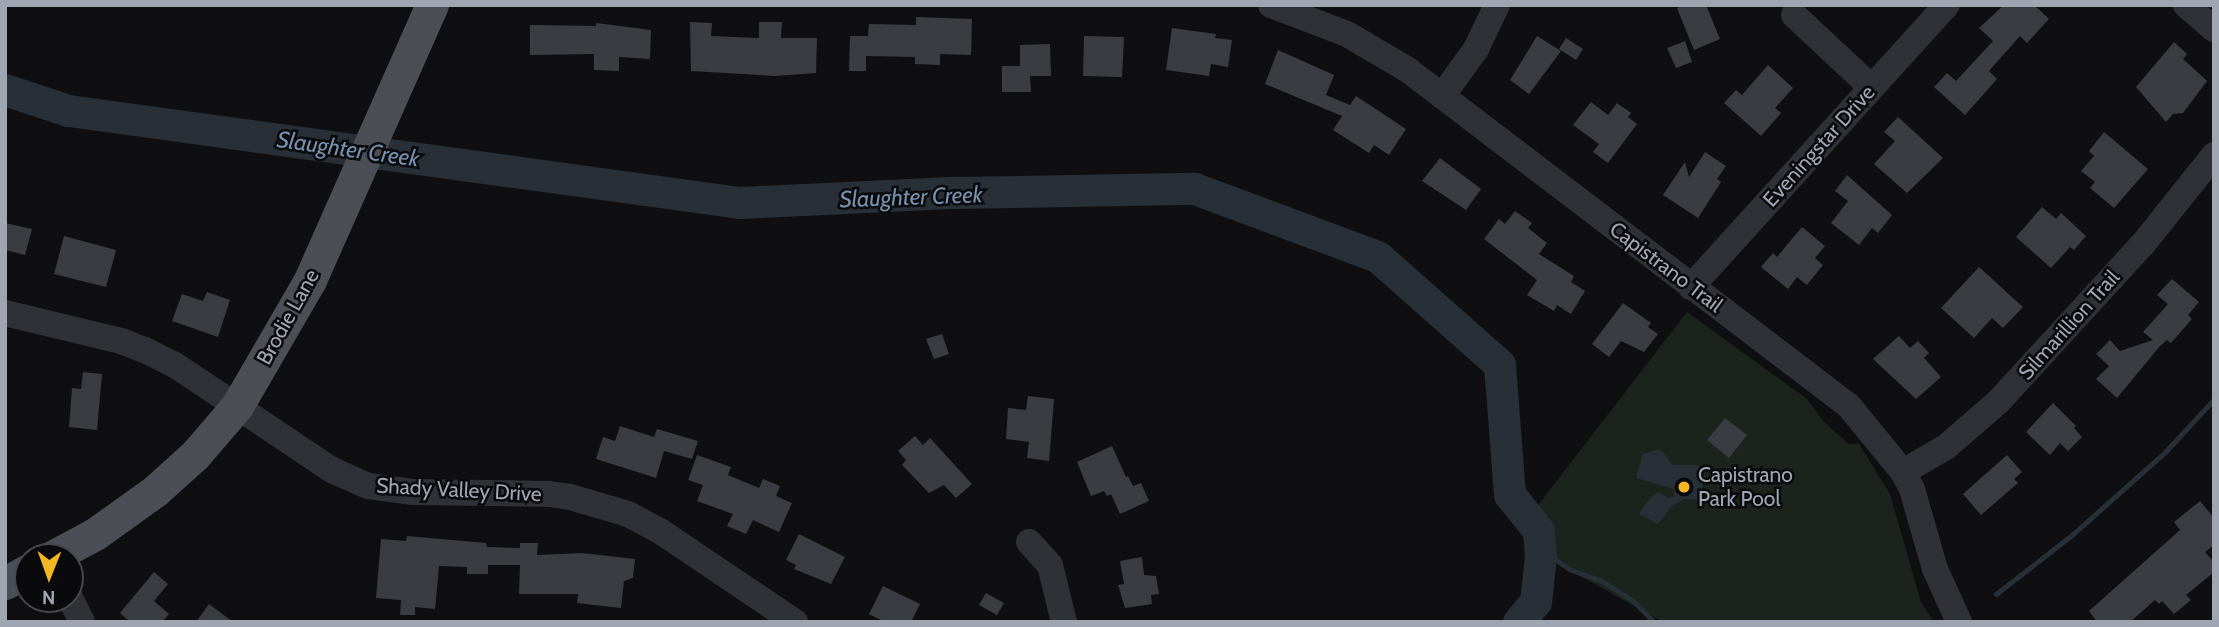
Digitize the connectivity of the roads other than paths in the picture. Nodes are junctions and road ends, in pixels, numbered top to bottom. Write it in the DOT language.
graph roads {
  1 [pos="432,5"];
  2 [pos="1271,5"];
  3 [pos="1497,5"];
  4 [pos="1947,5"];
  5 [pos="2186,5"];
  6 [pos="1794,15"];
  7 [pos="2214,29"];
  8 [pos="1871,87"];
  9 [pos="1442,96"];
  10 [pos="2214,155"];
  11 [pos="1691,286"];
  12 [pos="5,313"];
  13 [pos="237,406"];
  14 [pos="1903,472"];
  15 [pos="1029,542"];
  16 [pos="78,543"];
  17 [pos="796,622"];
  18 [pos="1064,622"];
  19 [pos="1959,622"];
  1 -- 13 [label="main road, Brodie Lane"];
  2 -- 9 [label="street, Capistrano Trail"];
  3 -- 9 [label="street"];
  4 -- 8 [label="street, Eveningstar Drive"];
  5 -- 7 [label="street"];
  6 -- 8 [label="street"];
  8 -- 11 [label="street, Eveningstar Drive"];
  9 -- 11 [label="street, Capistrano Trail"];
  10 -- 14 [label="street, Silmarillion Trail"];
  11 -- 14 [label="street, Capistrano Trail"];
  12 -- 13 [label="street, Shady Valley Drive"];
  13 -- 16 [label="main road, Brodie Lane"];
  13 -- 17 [label="street, Shady Valley Drive"];
  14 -- 19 [label="street, Capistrano Trail"];
  15 -- 18 [label="street"];
}
